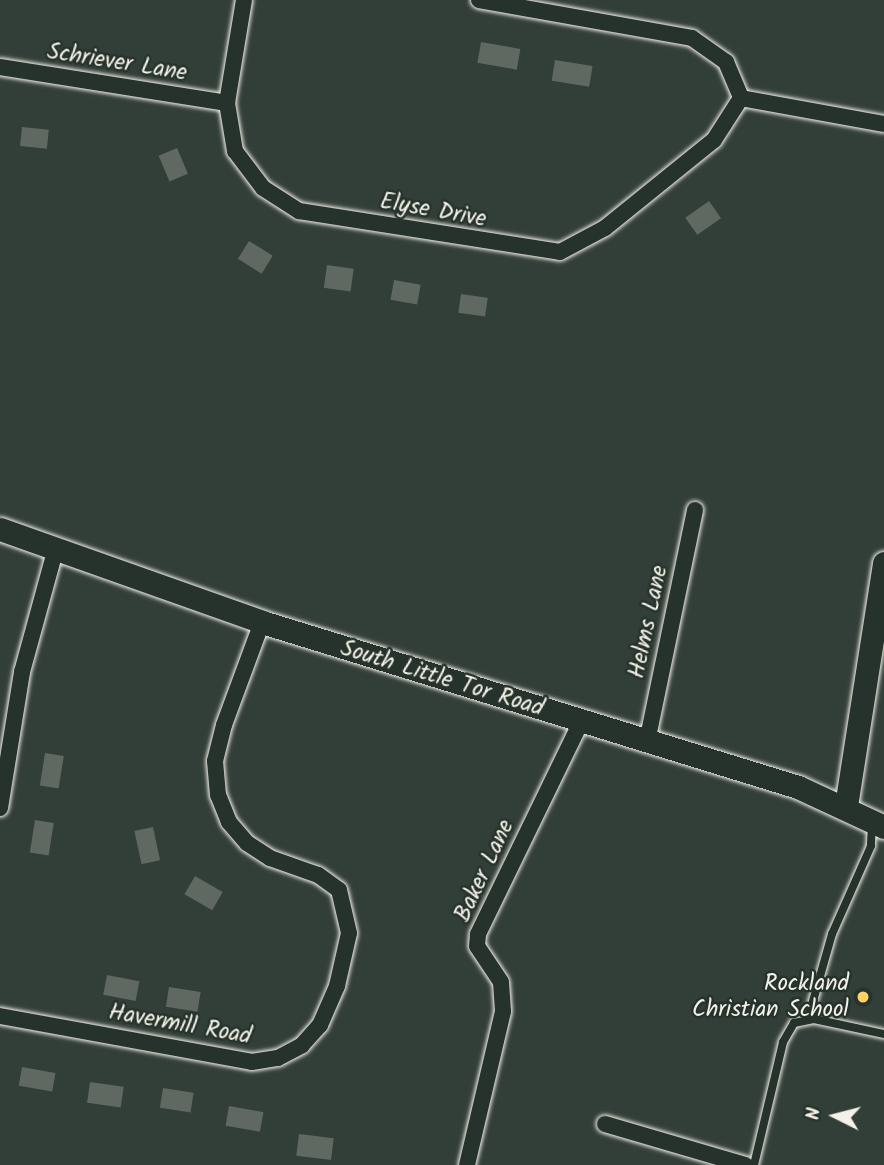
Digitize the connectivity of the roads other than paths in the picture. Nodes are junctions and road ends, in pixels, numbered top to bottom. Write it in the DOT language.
graph roads {
  1 [pos="244,0"];
  2 [pos="479,0"];
  3 [pos="0,67"];
  4 [pos="741,98"];
  5 [pos="227,103"];
  6 [pos="884,124"];
  7 [pos="695,510"];
  8 [pos="0,529"];
  9 [pos="55,551"];
  10 [pos="884,563"];
  11 [pos="262,622"];
  12 [pos="879,633"];
  13 [pos="581,722"];
  14 [pos="647,742"];
  15 [pos="846,806"];
  16 [pos="0,808"];
  17 [pos="878,824"];
  18 [pos="0,1016"];
  19 [pos="814,1019"];
  20 [pos="884,1034"];
  21 [pos="604,1124"];
  22 [pos="467,1165"];
  23 [pos="745,1165"];
  24 [pos="754,1165"];
  1 -- 5 [label="street, Elyse Drive"];
  2 -- 4 [label="street"];
  3 -- 5 [label="street, Schriever Lane"];
  4 -- 5 [label="street, Elyse Drive"];
  4 -- 6 [label="street"];
  7 -- 14 [label="street, Helms Lane"];
  8 -- 9 [label="street, South Little Tor Road"];
  9 -- 11 [label="street, South Little Tor Road"];
  9 -- 16 [label="street"];
  10 -- 12 [label="street"];
  11 -- 13 [label="street, South Little Tor Road"];
  11 -- 18 [label="street, Havermill Road"];
  12 -- 15 [label="street"];
  13 -- 14 [label="street, South Little Tor Road"];
  13 -- 22 [label="street, Baker Lane"];
  14 -- 15 [label="street, South Little Tor Road"];
  15 -- 17 [label="street, South Little Tor Road"];
  17 -- 19 [label="lane"];
  19 -- 20 [label="lane"];
  19 -- 24 [label="lane"];
  21 -- 23 [label="street"];
}
